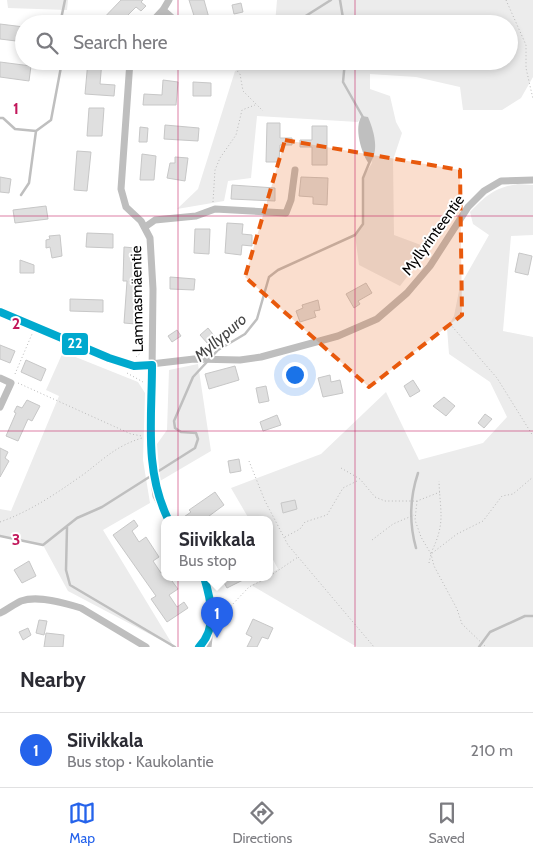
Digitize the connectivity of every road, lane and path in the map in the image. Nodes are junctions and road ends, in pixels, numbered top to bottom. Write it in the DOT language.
graph roads {
  1 [pos="169,0"];
  2 [pos="506,0"];
  3 [pos="163,10"];
  4 [pos="158,15"];
  5 [pos="169,15"];
  6 [pos="513,15"];
  7 [pos="518,27"];
  8 [pos="129,70"];
  9 [pos="237,70"];
  10 [pos="533,99"];
  11 [pos="255,105"];
  12 [pos="262,111"];
  13 [pos="294,170"];
  14 [pos="533,180"];
  15 [pos="211,210"];
  16 [pos="145,227"];
  17 [pos="0,312"];
  18 [pos="450,324"];
  19 [pos="32,333"];
  20 [pos="145,348"];
  21 [pos="152,365"];
  22 [pos="134,366"];
  23 [pos="125,372"];
  24 [pos="0,378"];
  25 [pos="11,383"];
  26 [pos="146,388"];
  27 [pos="0,407"];
  28 [pos="533,436"];
  29 [pos="249,461"];
  30 [pos="341,468"];
  31 [pos="533,477"];
  32 [pos="360,479"];
  33 [pos="439,481"];
  34 [pos="440,492"];
  35 [pos="417,501"];
  36 [pos="414,515"];
  37 [pos="166,516"];
  38 [pos="273,516"];
  39 [pos="273,517"];
  40 [pos="0,522"];
  41 [pos="284,537"];
  42 [pos="372,540"];
  43 [pos="431,554"];
  44 [pos="298,557"];
  45 [pos="429,563"];
  46 [pos="273,574"];
  47 [pos="205,581"];
  48 [pos="261,581"];
  49 [pos="210,611"];
  50 [pos="0,614"];
  51 [pos="209,635"];
  52 [pos="146,647"];
  53 [pos="198,647"];
  54 [pos="208,647"];
  55 [pos="374,647"];
  56 [pos="486,647"];
  1 -- 3 [label="street"];
  2 -- 6 [label="path"];
  3 -- 4 [label="street"];
  3 -- 5 [label="street"];
  7 -- 10 [label="path"];
  8 -- 16 [label="street, Lammasmäentie"];
  9 -- 11 [label="path"];
  11 -- 12 [label="path"];
  11 -- 15 [label="path"];
  13 -- 15 [label="street"];
  14 -- 21 [label="street, Myllyrinteentie"];
  15 -- 16 [label="street"];
  16 -- 21 [label="street, Lammasmäentie"];
  17 -- 22 [label="street"];
  18 -- 28 [label="path"];
  19 -- 25 [label="path"];
  20 -- 22 [label="path"];
  21 -- 22 [label="street"];
  21 -- 37 [label="street, Lammasmäentie"];
  23 -- 26 [label="path"];
  24 -- 25 [label="street"];
  25 -- 27 [label="street"];
  25 -- 40 [label="path"];
  29 -- 38 [label="path"];
  30 -- 32 [label="path"];
  31 -- 43 [label="path"];
  32 -- 35 [label="path"];
  32 -- 41 [label="path"];
  33 -- 34 [label="path"];
  34 -- 35 [label="path"];
  34 -- 43 [label="path"];
  35 -- 36 [label="path"];
  36 -- 42 [label="path"];
  36 -- 43 [label="path"];
  39 -- 41 [label="path"];
  41 -- 44 [label="path"];
  43 -- 45 [label="path"];
  43 -- 56 [label="path"];
  44 -- 46 [label="path"];
  44 -- 55 [label="path"];
  47 -- 49 [label="street"];
  48 -- 49 [label="path"];
  49 -- 51 [label="street"];
  50 -- 52 [label="street"];
  51 -- 53 [label="street"];
  51 -- 54 [label="street"];
}
